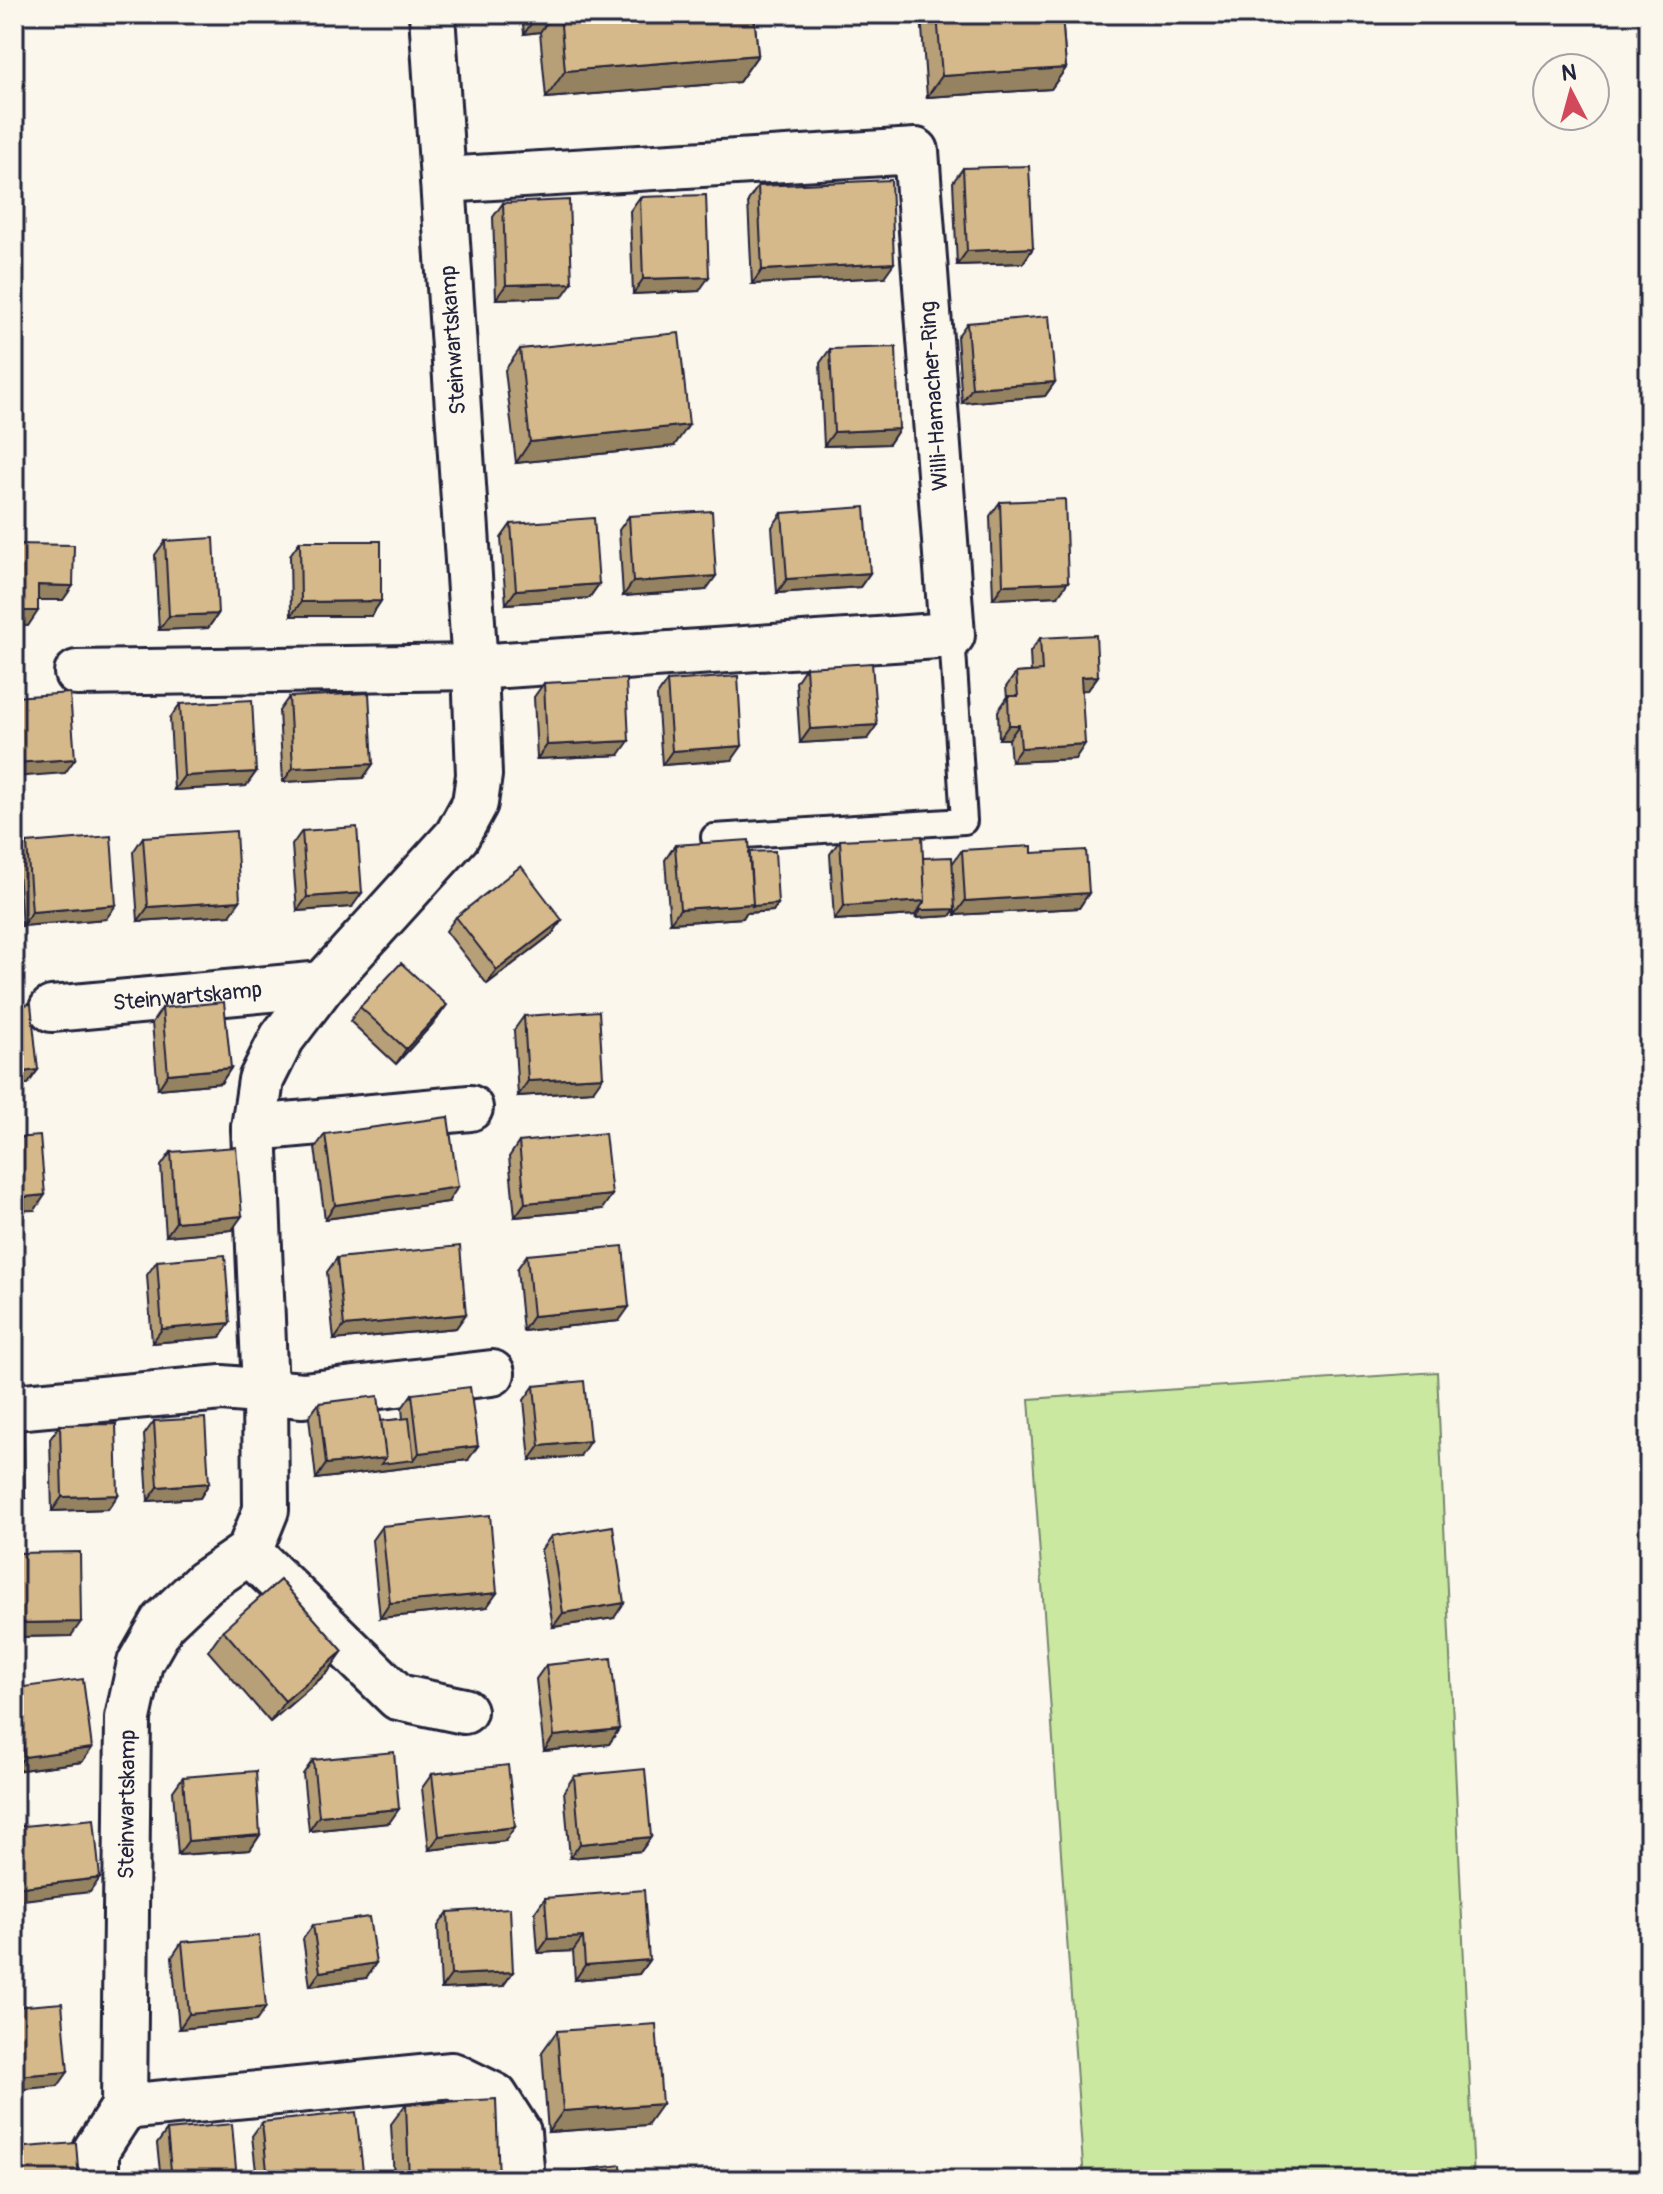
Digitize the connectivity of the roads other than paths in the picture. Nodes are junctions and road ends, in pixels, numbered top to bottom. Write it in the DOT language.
graph roads {
  1 [pos="432,14"];
  2 [pos="443,180"];
  3 [pos="952,635"];
  4 [pos="475,667"];
  5 [pos="77,673"];
  6 [pos="714,837"];
  7 [pos="323,984"];
  8 [pos="52,1009"];
  9 [pos="470,1108"];
  10 [pos="254,1128"];
  11 [pos="492,1373"];
  12 [pos="265,1391"];
  13 [pos="14,1407"];
  14 [pos="249,1552"];
  15 [pos="464,1711"];
  16 [pos="124,2107"];
  17 [pos="96,2180"];
  18 [pos="522,2180"];
  1 -- 2 [label="street, Steinwartskamp"];
  2 -- 3 [label="street, Willi-Hamacher-Ring"];
  2 -- 4 [label="street, Steinwartskamp"];
  3 -- 4 [label="street"];
  3 -- 6 [label="lane"];
  4 -- 5 [label="street"];
  4 -- 7 [label="street, Steinwartskamp"];
  7 -- 8 [label="street, Steinwartskamp"];
  7 -- 10 [label="street, Steinwartskamp"];
  9 -- 10 [label="street"];
  10 -- 12 [label="street, Steinwartskamp"];
  11 -- 12 [label="street"];
  12 -- 13 [label="street"];
  12 -- 14 [label="street, Steinwartskamp"];
  14 -- 15 [label="street"];
  14 -- 16 [label="street, Steinwartskamp"];
  16 -- 17 [label="street"];
  16 -- 18 [label="street"];
}
